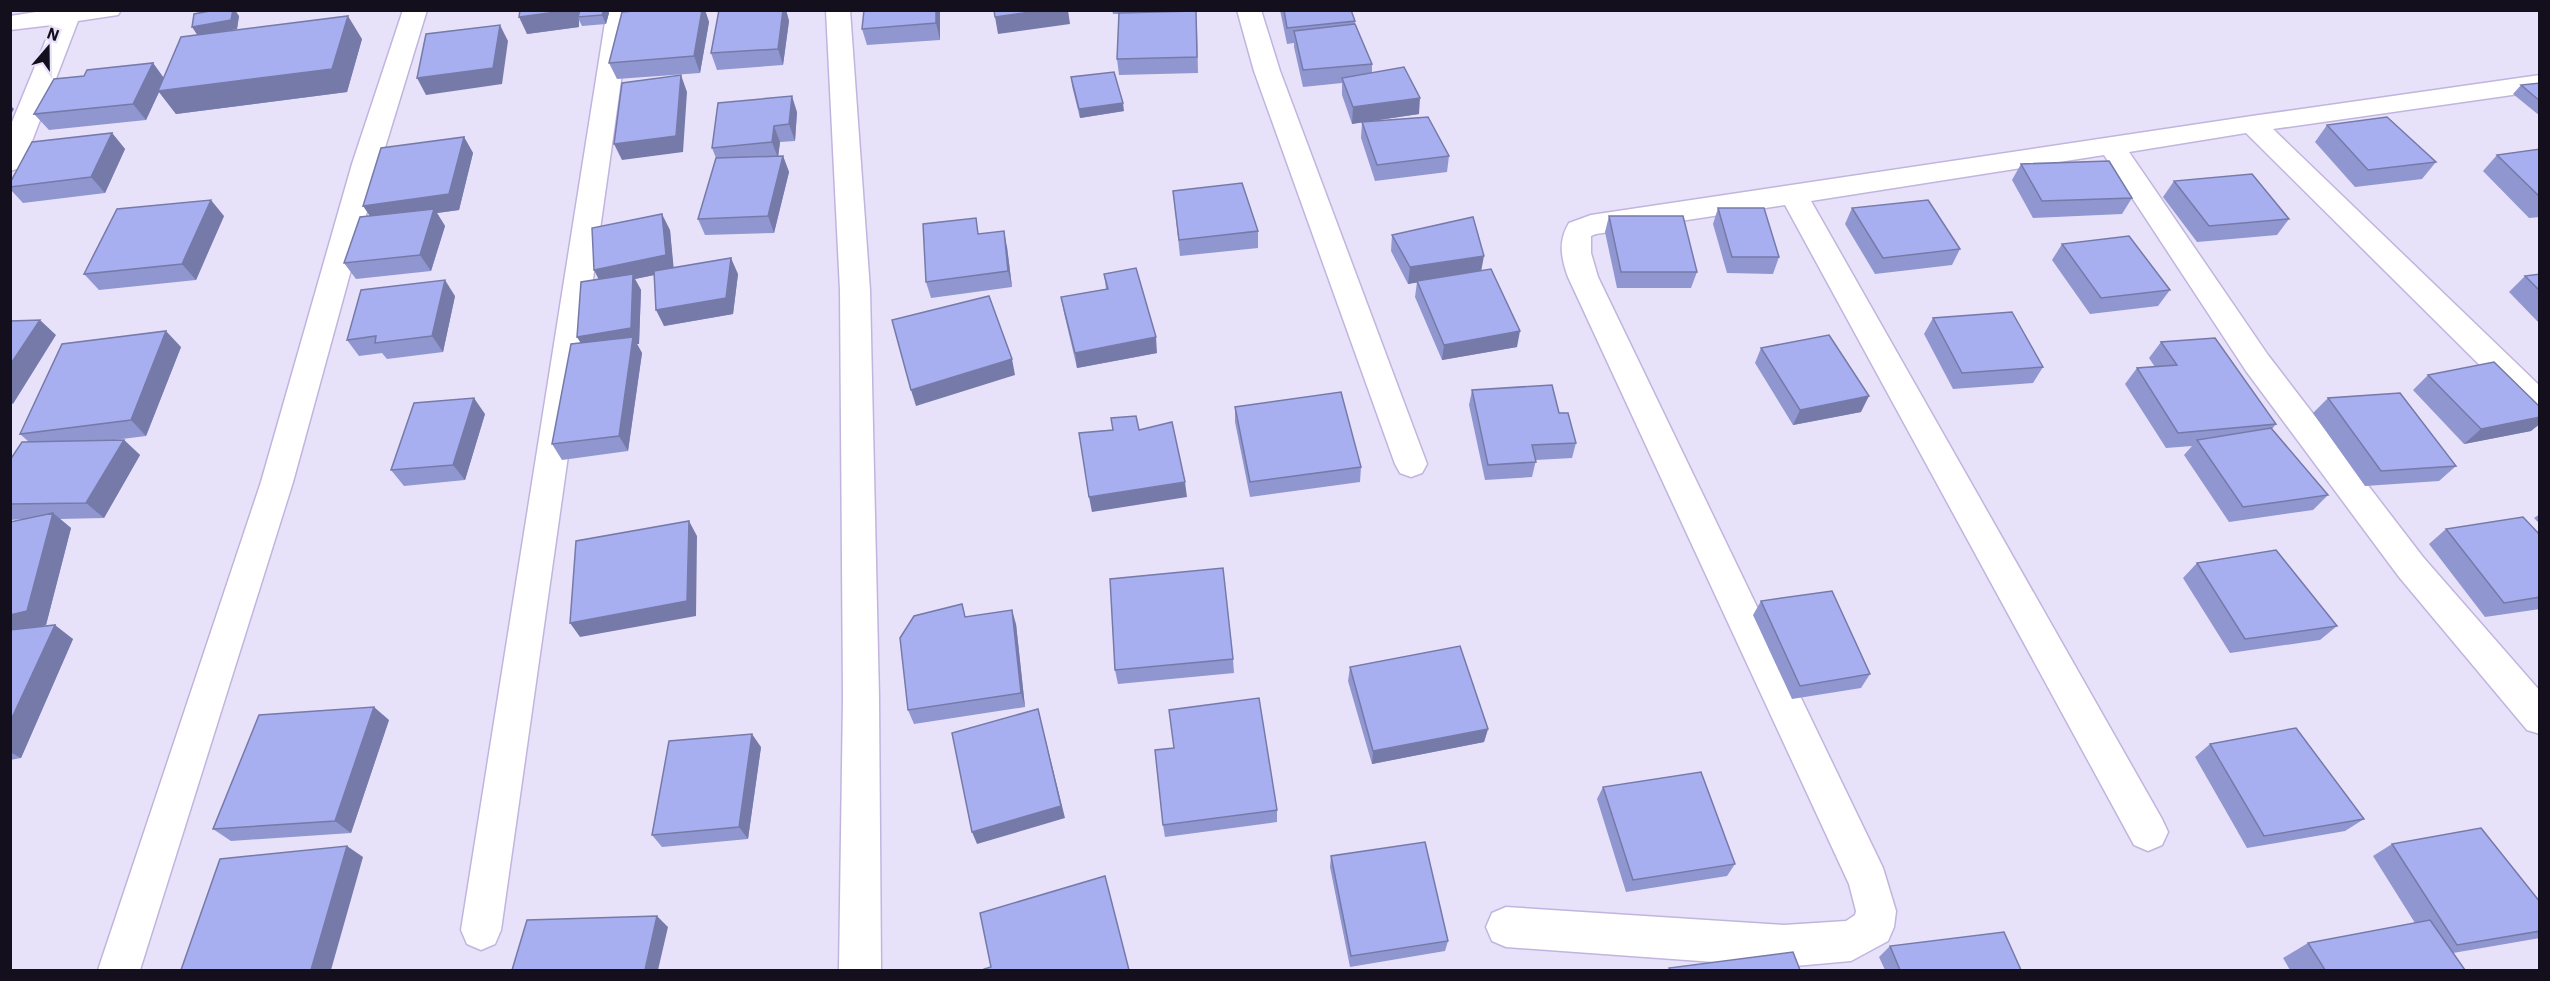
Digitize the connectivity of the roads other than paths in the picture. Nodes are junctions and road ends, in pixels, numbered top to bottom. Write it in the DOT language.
graph roads {
  1 [pos="109,10"];
  2 [pos="415,10"];
  3 [pos="620,10"];
  4 [pos="838,10"];
  5 [pos="1250,10"];
  6 [pos="67,17"];
  7 [pos="10,23"];
  8 [pos="2540,83"];
  9 [pos="2252,124"];
  10 [pos="2111,146"];
  11 [pos="10,162"];
  12 [pos="1793,194"];
  13 [pos="2540,406"];
  14 [pos="1411,465"];
  15 [pos="2540,718"];
  16 [pos="2148,832"];
  17 [pos="1506,927"];
  18 [pos="481,930"];
  19 [pos="119,970"];
  20 [pos="860,970"];
  1 -- 6 [label="street"];
  2 -- 19 [label="street"];
  3 -- 18 [label="street"];
  4 -- 20 [label="street"];
  5 -- 14 [label="street"];
  6 -- 7 [label="street"];
  6 -- 11 [label="street"];
  8 -- 9 [label="street"];
  9 -- 10 [label="street"];
  9 -- 13 [label="street"];
  10 -- 12 [label="street"];
  10 -- 15 [label="street"];
  12 -- 16 [label="street"];
  12 -- 17 [label="street"];
}
